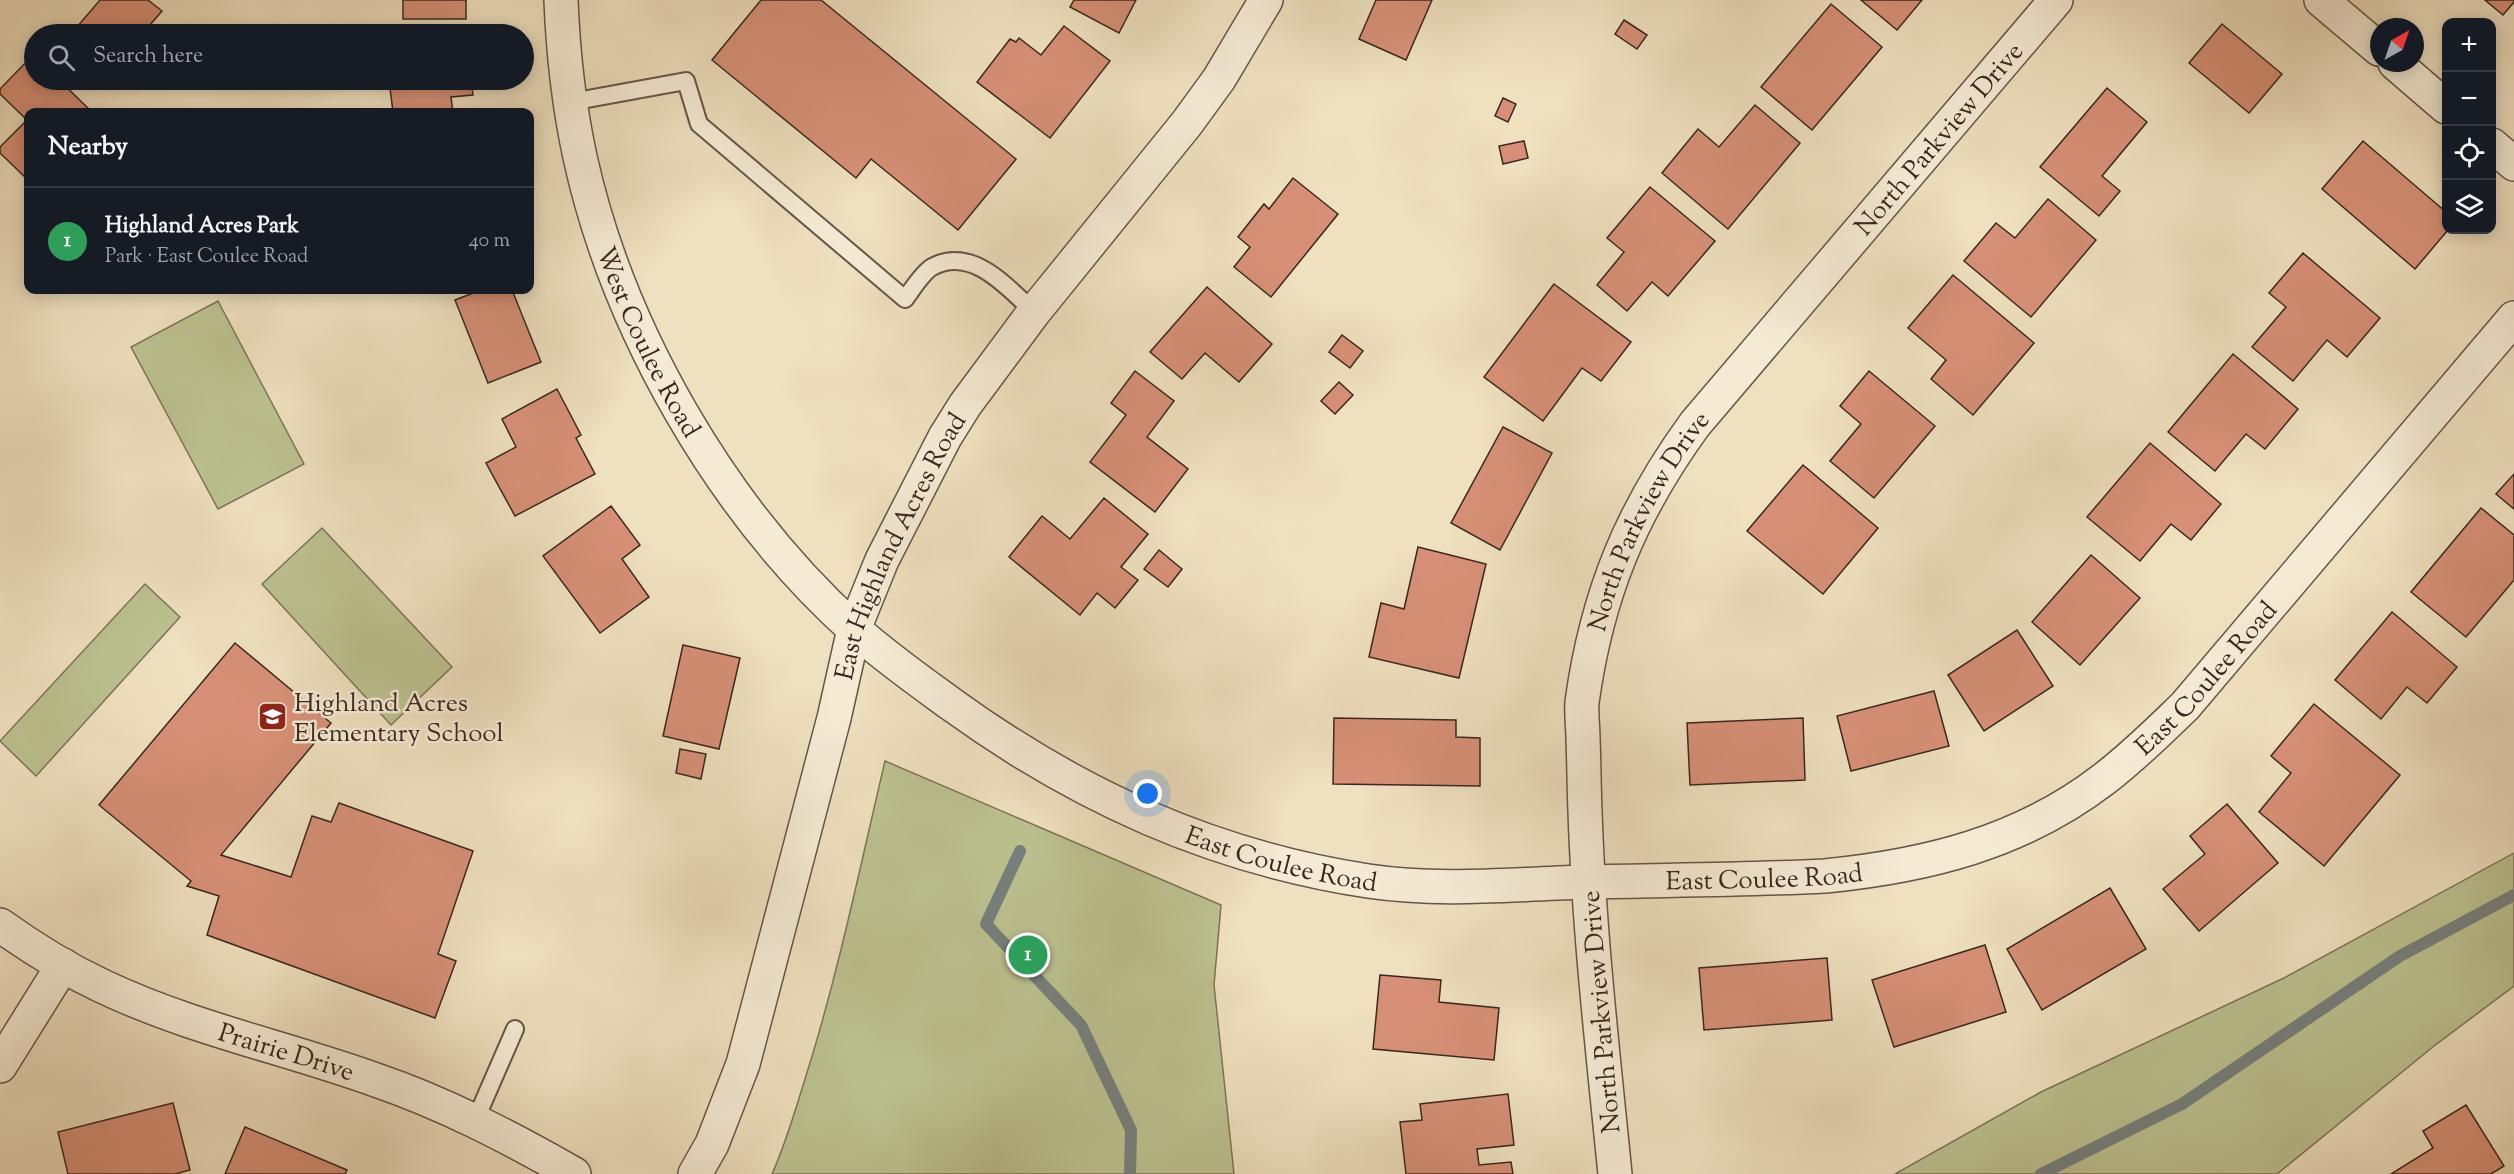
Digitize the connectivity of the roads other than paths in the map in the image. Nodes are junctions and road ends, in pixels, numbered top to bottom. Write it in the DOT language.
graph roads {
  1 [pos="561,0"];
  2 [pos="1266,0"];
  3 [pos="2056,0"];
  4 [pos="2321,0"];
  5 [pos="2370,42"];
  6 [pos="2405,72"];
  7 [pos="571,102"];
  8 [pos="2442,104"];
  9 [pos="2496,148"];
  10 [pos="2514,164"];
  11 [pos="1035,312"];
  12 [pos="2514,318"];
  13 [pos="854,629"];
  14 [pos="1587,882"];
  15 [pos="0,925"];
  16 [pos="63,965"];
  17 [pos="515,1029"];
  18 [pos="0,1066"];
  19 [pos="475,1120"];
  20 [pos="574,1174"];
  21 [pos="695,1174"];
  22 [pos="1615,1174"];
  1 -- 7 [label="street, West Coulee Road"];
  2 -- 11 [label="street, East Highland Acres Road"];
  3 -- 14 [label="street, North Parkview Drive"];
  4 -- 5 [label="street"];
  6 -- 8 [label="street"];
  7 -- 11 [label="lane"];
  7 -- 13 [label="street, West Coulee Road"];
  9 -- 10 [label="street"];
  11 -- 13 [label="street, East Highland Acres Road"];
  12 -- 14 [label="street, East Coulee Road"];
  13 -- 14 [label="street, East Coulee Road"];
  13 -- 21 [label="street, East Highland Acres Road"];
  14 -- 22 [label="street, North Parkview Drive"];
  15 -- 16 [label="street, Prairie Drive"];
  16 -- 18 [label="street"];
  16 -- 19 [label="street, Prairie Drive"];
  17 -- 19 [label="lane"];
  19 -- 20 [label="street, Prairie Drive"];
}
